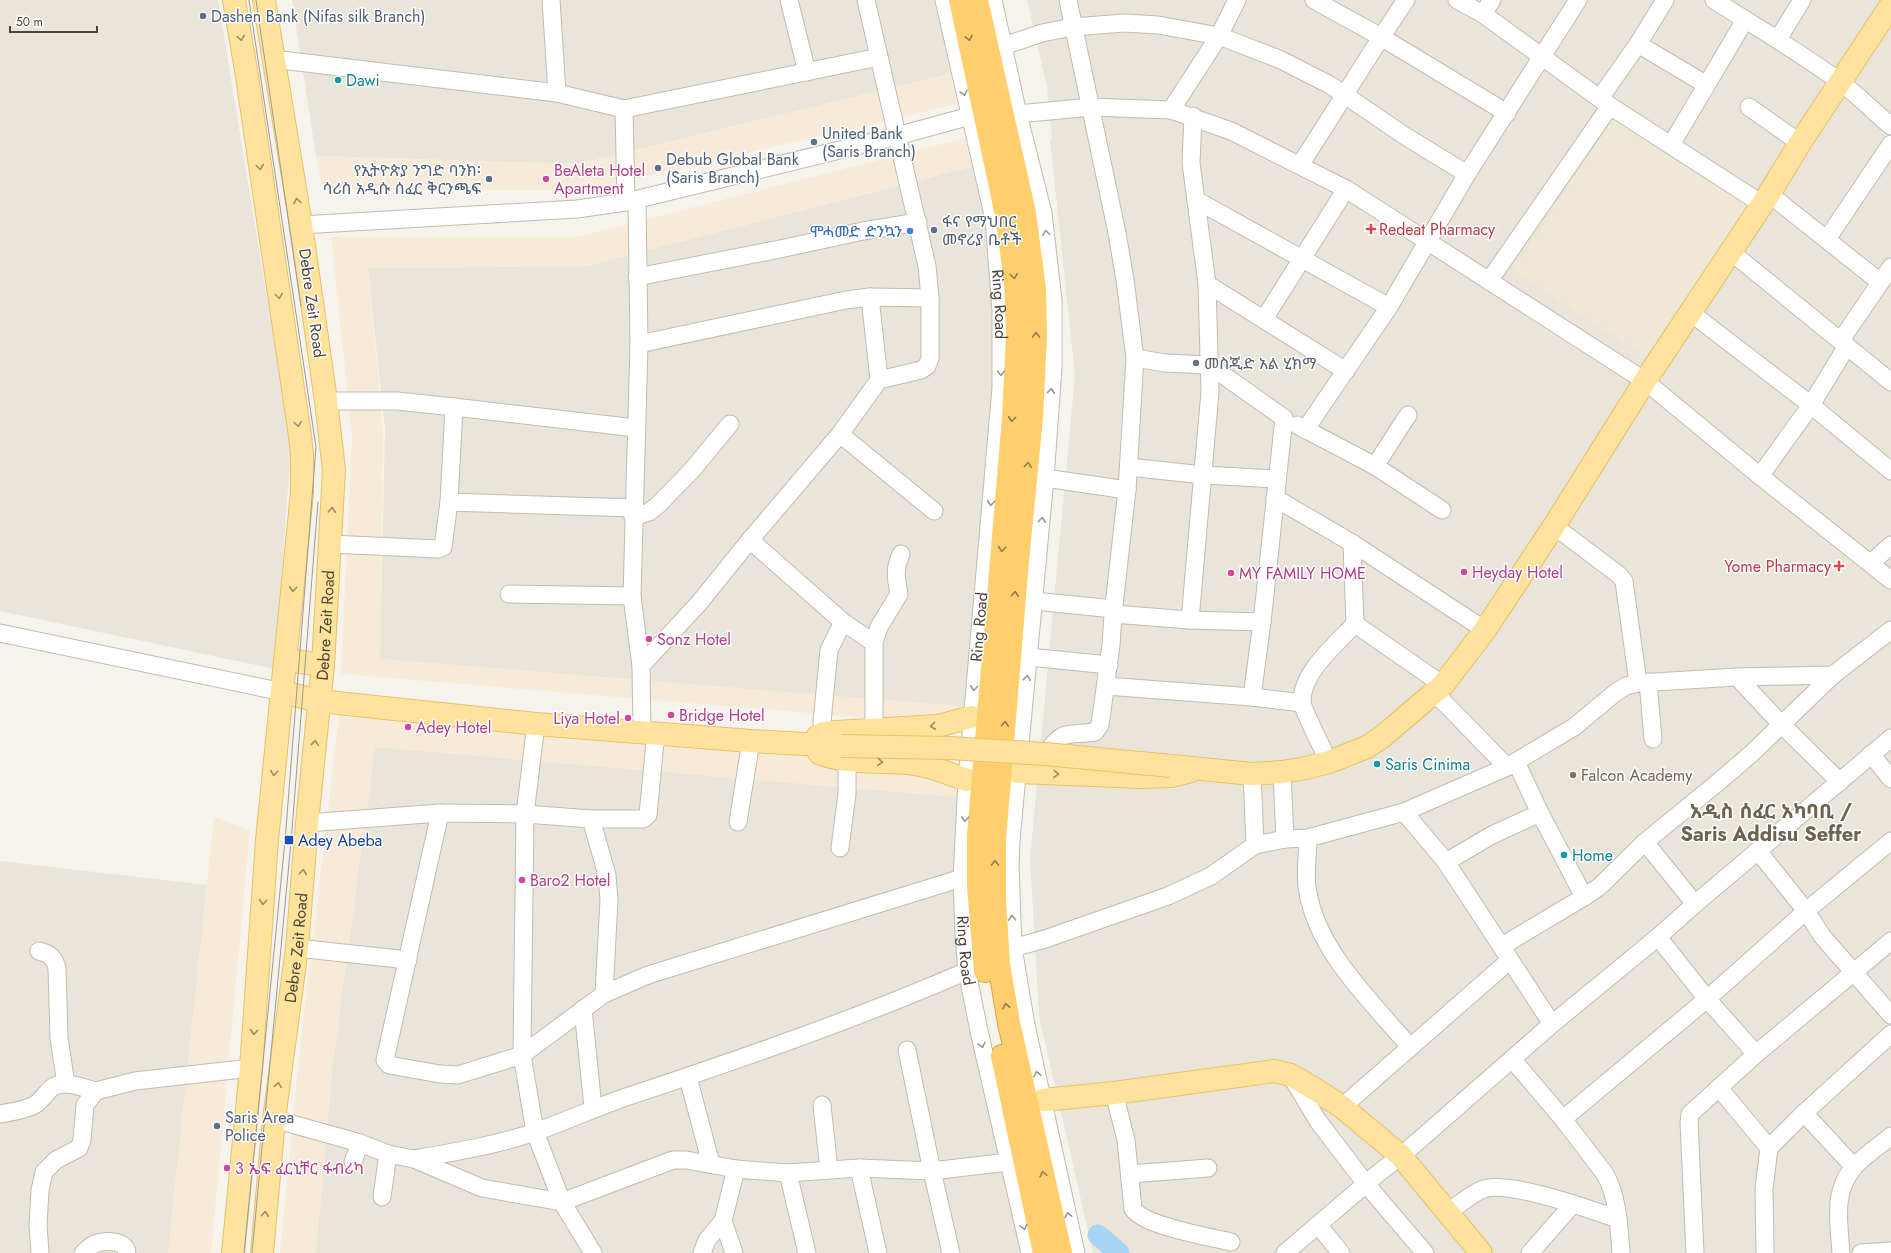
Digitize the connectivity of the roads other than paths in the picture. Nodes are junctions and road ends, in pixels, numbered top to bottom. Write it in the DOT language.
graph roads {
  1 [pos="234,0"];
  2 [pos="264,0"];
  3 [pos="551,0"];
  4 [pos="789,0"];
  5 [pos="866,0"];
  6 [pos="944,0"];
  7 [pos="960,0"];
  8 [pos="977,0"];
  9 [pos="993,0"];
  10 [pos="1068,0"];
  11 [pos="1237,0"];
  12 [pos="1314,0"];
  13 [pos="1406,0"];
  14 [pos="1458,0"];
  15 [pos="1492,0"];
  16 [pos="1578,0"];
  17 [pos="1665,0"];
  18 [pos="1714,0"];
  19 [pos="1802,0"];
  20 [pos="1891,5"];
  21 [pos="1482,14"];
  22 [pos="1745,20"];
  23 [pos="1073,27"];
  24 [pos="1219,36"];
  25 [pos="1381,37"];
  26 [pos="1778,39"];
  27 [pos="1638,44"];
  28 [pos="1003,46"];
  29 [pos="879,57"];
  30 [pos="1542,57"];
  31 [pos="273,59"];
  32 [pos="807,72"];
  33 [pos="1841,82"];
  34 [pos="1705,84"];
  35 [pos="557,94"];
  36 [pos="1346,95"];
  37 [pos="1605,102"];
  38 [pos="1091,107"];
  39 [pos="1749,107"];
  40 [pos="624,109"];
  41 [pos="1170,110"];
  42 [pos="1507,113"];
  43 [pos="1018,114"];
  44 [pos="970,116"];
  45 [pos="1193,116"];
  46 [pos="1891,126"];
  47 [pos="897,136"];
  48 [pos="1800,143"];
  49 [pos="1670,144"];
  50 [pos="1891,144"];
  51 [pos="1300,165"];
  52 [pos="1467,174"];
  53 [pos="1346,189"];
  54 [pos="1766,199"];
  55 [pos="1196,200"];
  56 [pos="632,201"];
  57 [pos="918,222"];
  58 [pos="301,225"];
  59 [pos="1827,239"];
  60 [pos="1427,242"];
  61 [pos="1731,252"];
  62 [pos="1301,258"];
  63 [pos="1891,267"];
  64 [pos="637,277"];
  65 [pos="1489,281"];
  66 [pos="1880,282"];
  67 [pos="1207,284"];
  68 [pos="870,297"];
  69 [pos="930,298"];
  70 [pos="1388,307"];
  71 [pos="1691,313"];
  72 [pos="1264,318"];
  73 [pos="1844,343"];
  74 [pos="639,344"];
  75 [pos="1135,358"];
  76 [pos="1209,365"];
  77 [pos="1346,371"];
  78 [pos="878,380"];
  79 [pos="1645,381"];
  80 [pos="1891,382"];
  81 [pos="326,401"];
  82 [pos="1811,405"];
  83 [pos="454,407"];
  84 [pos="1408,415"];
  85 [pos="1284,418"];
  86 [pos="730,424"];
  87 [pos="636,428"];
  88 [pos="1305,430"];
  89 [pos="840,434"];
  90 [pos="1376,466"];
  91 [pos="1129,467"];
  92 [pos="1891,471"];
  93 [pos="1203,475"];
  94 [pos="1760,476"];
  95 [pos="1045,478"];
  96 [pos="1277,479"];
  97 [pos="1127,490"];
  98 [pos="1275,498"];
  99 [pos="449,502"];
  100 [pos="1442,510"];
  101 [pos="934,511"];
  102 [pos="633,513"];
  103 [pos="1554,526"];
  104 [pos="750,540"];
  105 [pos="1352,543"];
  106 [pos="330,544"];
  107 [pos="1891,545"];
  108 [pos="901,554"];
  109 [pos="1871,564"];
  110 [pos="1891,580"];
  111 [pos="509,594"];
  112 [pos="632,596"];
  113 [pos="1034,601"];
  114 [pos="1113,611"];
  115 [pos="1190,620"];
  116 [pos="843,622"];
  117 [pos="1262,622"];
  118 [pos="1355,624"];
  119 [pos="1485,630"];
  120 [pos="1891,630"];
  121 [pos="0,633"];
  122 [pos="874,643"];
  123 [pos="1029,657"];
  124 [pos="286,660"];
  125 [pos="323,665"];
  126 [pos="1109,665"];
  127 [pos="641,666"];
  128 [pos="1833,675"];
  129 [pos="1737,677"];
  130 [pos="1643,682"];
  131 [pos="1106,686"];
  132 [pos="1439,689"];
  133 [pos="283,692"];
  134 [pos="1252,697"];
  135 [pos="320,701"];
  136 [pos="1302,703"];
  137 [pos="971,717"];
  138 [pos="536,724"];
  139 [pos="1780,724"];
  140 [pos="874,730"];
  141 [pos="649,732"];
  142 [pos="823,733"];
  143 [pos="1891,738"];
  144 [pos="1653,739"];
  145 [pos="751,741"];
  146 [pos="802,744"];
  147 [pos="844,753"];
  148 [pos="1046,754"];
  149 [pos="1871,754"];
  150 [pos="1329,762"];
  151 [pos="1511,764"];
  152 [pos="1200,768"];
  153 [pos="1018,772"];
  154 [pos="1282,772"];
  155 [pos="1252,774"];
  156 [pos="1891,779"];
  157 [pos="967,780"];
  158 [pos="1840,782"];
  159 [pos="440,812"];
  160 [pos="1404,812"];
  161 [pos="1540,813"];
  162 [pos="525,814"];
  163 [pos="591,818"];
  164 [pos="738,822"];
  165 [pos="307,823"];
  166 [pos="1308,838"];
  167 [pos="1285,839"];
  168 [pos="1891,841"];
  169 [pos="1645,842"];
  170 [pos="1255,845"];
  171 [pos="840,848"];
  172 [pos="1758,851"];
  173 [pos="1446,862"];
  174 [pos="962,878"];
  175 [pos="1584,897"];
  176 [pos="1695,904"];
  177 [pos="1806,911"];
  178 [pos="1658,937"];
  179 [pos="1891,941"];
  180 [pos="297,948"];
  181 [pos="1014,948"];
  182 [pos="39,951"];
  183 [pos="1506,953"];
  184 [pos="408,960"];
  185 [pos="967,971"];
  186 [pos="1854,973"];
  187 [pos="604,994"];
  188 [pos="1708,999"];
  189 [pos="583,1009"];
  190 [pos="1891,1015"];
  191 [pos="1552,1024"];
  192 [pos="1891,1034"];
  193 [pos="1410,1047"];
  194 [pos="907,1050"];
  195 [pos="1756,1054"];
  196 [pos="522,1055"];
  197 [pos="1512,1059"];
  198 [pos="251,1068"];
  199 [pos="1291,1076"];
  200 [pos="688,1077"];
  201 [pos="66,1084"];
  202 [pos="1719,1088"];
  203 [pos="96,1091"];
  204 [pos="1114,1093"];
  205 [pos="1043,1100"];
  206 [pos="822,1105"];
  207 [pos="1342,1107"];
  208 [pos="593,1108"];
  209 [pos="1804,1113"];
  210 [pos="0,1114"];
  211 [pos="274,1119"];
  212 [pos="1563,1119"];
  213 [pos="535,1132"];
  214 [pos="1891,1136"];
  215 [pos="360,1143"];
  216 [pos="1769,1148"];
  217 [pos="388,1154"];
  218 [pos="1401,1156"];
  219 [pos="414,1159"];
  220 [pos="353,1162"];
  221 [pos="1008,1162"];
  222 [pos="711,1164"];
  223 [pos="1854,1167"];
  224 [pos="859,1168"];
  225 [pos="1208,1168"];
  226 [pos="736,1169"];
  227 [pos="829,1170"];
  228 [pos="932,1171"];
  229 [pos="788,1174"];
  230 [pos="1130,1174"];
  231 [pos="1366,1184"];
  232 [pos="382,1197"];
  233 [pos="562,1202"];
  234 [pos="1573,1204"];
  235 [pos="1448,1212"];
  236 [pos="1618,1219"];
  237 [pos="723,1221"];
  238 [pos="1318,1225"];
  239 [pos="1231,1242"];
  240 [pos="1891,1251"];
  241 [pos="40,1253"];
  242 [pos="83,1253"];
  243 [pos="127,1253"];
  244 [pos="233,1253"];
  245 [pos="262,1253"];
  246 [pos="593,1253"];
  247 [pos="702,1253"];
  248 [pos="734,1253"];
  249 [pos="807,1253"];
  250 [pos="878,1253"];
  251 [pos="951,1253"];
  252 [pos="1030,1253"];
  253 [pos="1044,1253"];
  254 [pos="1061,1253"];
  255 [pos="1076,1253"];
  256 [pos="1285,1253"];
  257 [pos="1341,1253"];
  258 [pos="1425,1253"];
  259 [pos="1481,1253"];
  260 [pos="1530,1253"];
  261 [pos="1621,1253"];
  262 [pos="1695,1253"];
  263 [pos="1765,1253"];
  264 [pos="1841,1253"];
  265 [pos="1861,1253"];
  1 -- 124 [label="main road, Debre Zeit Road, one-way"];
  2 -- 31 [label="main road, Debre Zeit Road"];
  3 -- 35 [label="street"];
  4 -- 32 [label="street"];
  5 -- 29 [label="street"];
  6 -- 44 [label="street, Ring Road, one-way"];
  7 -- 253 [label="highway, Ring Road, one-way"];
  254 -- 8 [label="highway, Ring Road, one-way"];
  9 -- 28 [label="street"];
  10 -- 23 [label="street"];
  11 -- 24 [label="street"];
  12 -- 25 [label="street"];
  13 -- 25 [label="street"];
  14 -- 21 [label="street"];
  15 -- 21 [label="street"];
  16 -- 30 [label="street"];
  17 -- 27 [label="street"];
  18 -- 22 [label="street"];
  19 -- 26 [label="street"];
  20 -- 33 [label="main road"];
  21 -- 30 [label="street"];
  22 -- 26 [label="street"];
  22 -- 34 [label="street"];
  23 -- 24 [label="street"];
  23 -- 28 [label="street"];
  23 -- 38 [label="street"];
  24 -- 36 [label="street"];
  24 -- 41 [label="street"];
  25 -- 36 [label="street"];
  25 -- 42 [label="street"];
  26 -- 33 [label="street"];
  27 -- 34 [label="street"];
  27 -- 37 [label="street"];
  28 -- 43 [label="street"];
  29 -- 32 [label="street"];
  29 -- 47 [label="street"];
  30 -- 37 [label="street"];
  30 -- 42 [label="street"];
  31 -- 35 [label="street"];
  58 -- 31 [label="main road, Debre Zeit Road, one-way"];
  32 -- 40 [label="street"];
  33 -- 46 [label="street"];
  33 -- 48 [label="main road"];
  34 -- 49 [label="street"];
  35 -- 40 [label="street"];
  36 -- 51 [label="street"];
  36 -- 52 [label="street"];
  37 -- 49 [label="street"];
  37 -- 65 [label="street"];
  38 -- 41 [label="street"];
  38 -- 43 [label="street"];
  38 -- 75 [label="street"];
  39 -- 48 [label="street"];
  40 -- 56 [label="street"];
  41 -- 45 [label="street"];
  42 -- 52 [label="street"];
  95 -- 43 [label="street, one-way"];
  44 -- 47 [label="street"];
  44 -- 137 [label="street, Ring Road, one-way"];
  45 -- 51 [label="street"];
  45 -- 55 [label="street"];
  47 -- 56 [label="street"];
  47 -- 57 [label="street"];
  48 -- 54 [label="main road"];
  49 -- 54 [label="street"];
  50 -- 59 [label="street"];
  51 -- 53 [label="street"];
  52 -- 60 [label="street"];
  53 -- 60 [label="street"];
  53 -- 62 [label="street"];
  54 -- 59 [label="street"];
  54 -- 61 [label="main road"];
  55 -- 62 [label="street"];
  55 -- 67 [label="street"];
  56 -- 58 [label="street"];
  56 -- 64 [label="street"];
  57 -- 64 [label="street"];
  57 -- 69 [label="street"];
  58 -- 81 [label="main road, Debre Zeit Road"];
  59 -- 66 [label="street"];
  60 -- 65 [label="street"];
  60 -- 70 [label="street"];
  61 -- 71 [label="main road"];
  61 -- 73 [label="street"];
  62 -- 70 [label="street"];
  62 -- 72 [label="street"];
  63 -- 66 [label="street"];
  64 -- 74 [label="street"];
  65 -- 79 [label="street"];
  66 -- 73 [label="street"];
  67 -- 72 [label="street"];
  67 -- 76 [label="street"];
  68 -- 69 [label="street"];
  68 -- 74 [label="street"];
  68 -- 78 [label="street"];
  69 -- 78 [label="street"];
  70 -- 77 [label="street"];
  71 -- 79 [label="main road"];
  71 -- 82 [label="street"];
  72 -- 77 [label="street"];
  73 -- 80 [label="street"];
  73 -- 82 [label="street"];
  74 -- 87 [label="street"];
  75 -- 76 [label="street"];
  75 -- 91 [label="street"];
  76 -- 85 [label="street"];
  76 -- 93 [label="street"];
  77 -- 88 [label="street"];
  78 -- 89 [label="street"];
  79 -- 94 [label="street"];
  79 -- 103 [label="main road"];
  81 -- 83 [label="street"];
  106 -- 81 [label="main road, Debre Zeit Road, one-way"];
  82 -- 92 [label="street"];
  82 -- 94 [label="street"];
  83 -- 87 [label="street"];
  83 -- 99 [label="street"];
  84 -- 90 [label="street"];
  85 -- 88 [label="street"];
  85 -- 96 [label="street"];
  86 -- 102 [label="street"];
  87 -- 102 [label="street"];
  88 -- 90 [label="street"];
  89 -- 101 [label="street"];
  89 -- 104 [label="street"];
  90 -- 100 [label="street"];
  91 -- 93 [label="street"];
  91 -- 97 [label="street"];
  93 -- 96 [label="street"];
  93 -- 115 [label="street"];
  94 -- 109 [label="street"];
  95 -- 97 [label="street"];
  113 -- 95 [label="street, one-way"];
  96 -- 98 [label="street"];
  97 -- 114 [label="street"];
  98 -- 105 [label="street"];
  98 -- 117 [label="street"];
  99 -- 102 [label="street"];
  99 -- 106 [label="street"];
  102 -- 112 [label="street"];
  103 -- 119 [label="main road"];
  103 -- 130 [label="street"];
  104 -- 116 [label="street"];
  104 -- 127 [label="street"];
  105 -- 118 [label="street"];
  105 -- 119 [label="street"];
  106 -- 125 [label="main road, Debre Zeit Road"];
  107 -- 109 [label="street"];
  108 -- 122 [label="street"];
  109 -- 110 [label="street"];
  111 -- 112 [label="street"];
  112 -- 127 [label="street"];
  113 -- 114 [label="street"];
  113 -- 123 [label="street"];
  114 -- 115 [label="street"];
  114 -- 126 [label="street"];
  115 -- 117 [label="street"];
  116 -- 122 [label="street"];
  116 -- 142 [label="street"];
  117 -- 134 [label="street"];
  118 -- 132 [label="street"];
  118 -- 136 [label="street"];
  119 -- 132 [label="main road"];
  120 -- 128 [label="street"];
  121 -- 133 [label="street"];
  122 -- 140 [label="street"];
  123 -- 126 [label="street"];
  153 -- 123 [label="street, one-way"];
  124 -- 125 [label="main road"];
  124 -- 133 [label="main road, Debre Zeit Road"];
  125 -- 135 [label="main road, Debre Zeit Road"];
  126 -- 131 [label="street"];
  127 -- 141 [label="street"];
  128 -- 129 [label="street"];
  128 -- 139 [label="street"];
  129 -- 130 [label="street"];
  129 -- 139 [label="street"];
  130 -- 144 [label="street"];
  130 -- 151 [label="street"];
  131 -- 134 [label="street"];
  131 -- 148 [label="street"];
  132 -- 150 [label="main road"];
  132 -- 151 [label="street"];
  133 -- 135 [label="main road"];
  133 -- 198 [label="main road, Debre Zeit Road, one-way"];
  134 -- 136 [label="street"];
  135 -- 138 [label="main road"];
  165 -- 135 [label="main road, Debre Zeit Road, one-way"];
  136 -- 150 [label="street"];
  137 -- 140 [label="main road, one-way"];
  137 -- 157 [label="street, Ring Road"];
  138 -- 141 [label="main road"];
  138 -- 162 [label="street"];
  139 -- 158 [label="street"];
  139 -- 169 [label="street"];
  140 -- 142 [label="main road"];
  141 -- 145 [label="main road"];
  141 -- 163 [label="street"];
  142 -- 146 [label="main road"];
  143 -- 149 [label="street"];
  145 -- 146 [label="main road"];
  145 -- 164 [label="street"];
  146 -- 147 [label="main road"];
  147 -- 148 [label="main road, bridge"];
  147 -- 157 [label="main road, one-way"];
  147 -- 171 [label="street"];
  148 -- 152 [label="main road, bridge"];
  149 -- 156 [label="street"];
  149 -- 158 [label="street"];
  150 -- 154 [label="main road"];
  151 -- 160 [label="street"];
  151 -- 161 [label="street"];
  153 -- 152 [label="main road, one-way"];
  152 -- 155 [label="main road"];
  181 -- 153 [label="street, one-way"];
  154 -- 155 [label="main road"];
  154 -- 167 [label="street"];
  155 -- 170 [label="street"];
  157 -- 174 [label="street, Ring Road, one-way"];
  158 -- 172 [label="street"];
  159 -- 162 [label="street"];
  159 -- 165 [label="street"];
  159 -- 184 [label="street"];
  160 -- 166 [label="street"];
  160 -- 173 [label="street"];
  161 -- 173 [label="street"];
  161 -- 175 [label="street"];
  162 -- 163 [label="street"];
  162 -- 196 [label="street"];
  163 -- 187 [label="street"];
  180 -- 165 [label="main road, Debre Zeit Road, one-way"];
  166 -- 167 [label="street"];
  166 -- 193 [label="street"];
  167 -- 170 [label="street"];
  168 -- 177 [label="street"];
  169 -- 175 [label="street"];
  169 -- 176 [label="street"];
  170 -- 181 [label="street"];
  172 -- 176 [label="street"];
  172 -- 177 [label="street"];
  173 -- 183 [label="street"];
  174 -- 185 [label="street, Ring Road"];
  174 -- 187 [label="street"];
  175 -- 183 [label="street"];
  176 -- 178 [label="street"];
  177 -- 186 [label="street"];
  177 -- 188 [label="street"];
  178 -- 188 [label="street"];
  178 -- 191 [label="street"];
  179 -- 186 [label="street"];
  180 -- 184 [label="street"];
  211 -- 180 [label="main road, Debre Zeit Road, one-way"];
  205 -- 181 [label="street, one-way"];
  182 -- 201 [label="street"];
  183 -- 191 [label="street"];
  183 -- 193 [label="street"];
  184 -- 196 [label="street"];
  185 -- 200 [label="street"];
  185 -- 221 [label="street, Ring Road, one-way"];
  186 -- 190 [label="street"];
  186 -- 195 [label="street"];
  187 -- 189 [label="street"];
  188 -- 195 [label="street"];
  188 -- 212 [label="street"];
  189 -- 196 [label="street"];
  189 -- 208 [label="street"];
  191 -- 197 [label="street"];
  192 -- 209 [label="street"];
  193 -- 207 [label="street"];
  194 -- 228 [label="street"];
  195 -- 202 [label="street"];
  196 -- 213 [label="street"];
  197 -- 212 [label="street"];
  197 -- 218 [label="street"];
  198 -- 203 [label="street"];
  198 -- 244 [label="main road, Debre Zeit Road"];
  199 -- 204 [label="main road"];
  199 -- 207 [label="main road"];
  199 -- 231 [label="street"];
  200 -- 208 [label="street"];
  200 -- 222 [label="street"];
  201 -- 203 [label="street"];
  201 -- 210 [label="street"];
  202 -- 216 [label="street"];
  202 -- 262 [label="street"];
  203 -- 241 [label="street"];
  204 -- 205 [label="main road"];
  204 -- 230 [label="street"];
  255 -- 205 [label="street, one-way"];
  206 -- 227 [label="street"];
  207 -- 218 [label="main road"];
  208 -- 213 [label="street"];
  209 -- 216 [label="street"];
  209 -- 223 [label="street"];
  211 -- 215 [label="street"];
  245 -- 211 [label="main road, Debre Zeit Road, one-way"];
  212 -- 236 [label="street"];
  213 -- 219 [label="street"];
  213 -- 233 [label="street"];
  214 -- 223 [label="street"];
  215 -- 217 [label="street"];
  215 -- 220 [label="street"];
  216 -- 263 [label="street"];
  217 -- 219 [label="street"];
  217 -- 232 [label="street"];
  218 -- 231 [label="street"];
  218 -- 235 [label="main road"];
  219 -- 233 [label="street"];
  221 -- 228 [label="street"];
  221 -- 252 [label="street, Ring Road, one-way"];
  222 -- 226 [label="street"];
  222 -- 233 [label="street"];
  223 -- 264 [label="street"];
  224 -- 227 [label="street"];
  224 -- 228 [label="street"];
  224 -- 250 [label="street"];
  225 -- 230 [label="street"];
  226 -- 229 [label="street"];
  226 -- 237 [label="street"];
  227 -- 229 [label="street"];
  228 -- 251 [label="street"];
  229 -- 249 [label="street"];
  230 -- 239 [label="street"];
  231 -- 238 [label="street"];
  231 -- 258 [label="street"];
  233 -- 246 [label="street"];
  234 -- 235 [label="street"];
  234 -- 236 [label="street"];
  234 -- 260 [label="street"];
  235 -- 259 [label="main road"];
  236 -- 261 [label="street"];
  237 -- 247 [label="street"];
  237 -- 248 [label="street"];
  238 -- 256 [label="street"];
  238 -- 257 [label="street"];
  240 -- 265 [label="street"];
  242 -- 243 [label="street"];
}
